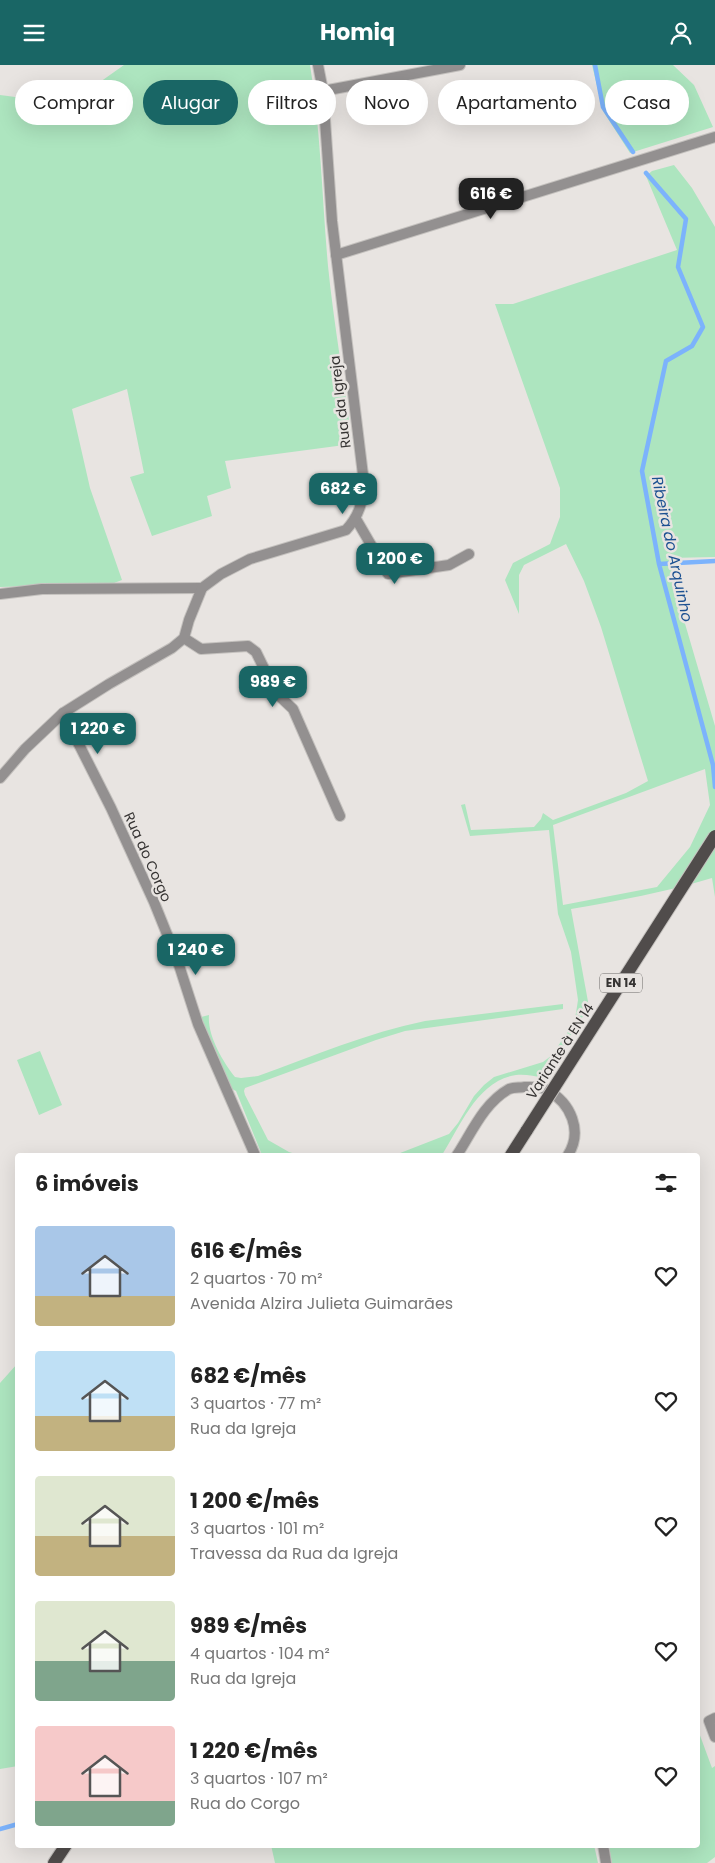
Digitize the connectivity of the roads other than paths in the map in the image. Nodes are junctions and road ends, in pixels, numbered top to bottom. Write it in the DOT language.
graph roads {
  1 [pos="318,65"];
  2 [pos="460,65"];
  3 [pos="321,80"];
  4 [pos="336,89"];
  5 [pos="325,125"];
  6 [pos="715,137"];
  7 [pos="336,255"];
  8 [pos="356,519"];
  9 [pos="469,553"];
  10 [pos="202,588"];
  11 [pos="0,594"];
  12 [pos="184,638"];
  13 [pos="62,713"];
  14 [pos="0,778"];
  15 [pos="340,816"];
  16 [pos="715,836"];
  17 [pos="254,1153"];
  18 [pos="459,1153"];
  19 [pos="512,1153"];
  20 [pos="569,1153"];
  21 [pos="715,1718"];
  22 [pos="715,1737"];
  23 [pos="64,1848"];
  24 [pos="604,1848"];
  25 [pos="54,1863"];
  26 [pos="606,1863"];
  1 -- 3 [label="street, Rua da Igreja"];
  2 -- 4 [label="street"];
  5 -- 7 [label="street, Rua da Igreja"];
  6 -- 7 [label="street"];
  7 -- 8 [label="street, Rua da Igreja"];
  8 -- 9 [label="street"];
  8 -- 10 [label="street"];
  10 -- 11 [label="street"];
  10 -- 12 [label="street"];
  12 -- 13 [label="street"];
  12 -- 15 [label="street"];
  13 -- 14 [label="street"];
  13 -- 17 [label="street, Rua do Corgo"];
  16 -- 19 [label="main road, Variante à EN 14 / EN 14, bridge"];
  18 -- 20 [label="street"];
  21 -- 22 [label="street"];
  23 -- 25 [label="main road"];
  24 -- 26 [label="street"];
}
